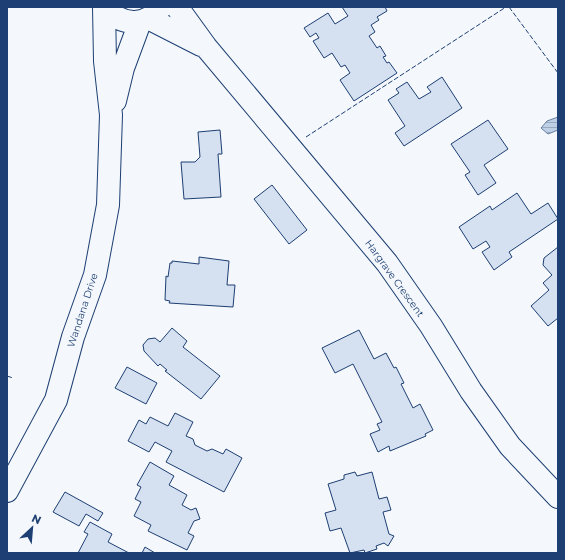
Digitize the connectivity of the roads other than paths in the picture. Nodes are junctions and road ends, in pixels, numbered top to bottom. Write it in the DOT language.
graph roads {
  1 [pos="104,7"];
  2 [pos="176,7"];
  3 [pos="150,16"];
  4 [pos="206,47"];
  5 [pos="112,115"];
  6 [pos="7,491"];
  7 [pos="558,497"];
  1 -- 3 [label="street"];
  1 -- 5 [label="street, Wandana Drive"];
  2 -- 4 [label="street, Hargrave Crescent"];
  3 -- 4 [label="street, Hargrave Crescent"];
  3 -- 5 [label="street, Wandana Drive"];
  4 -- 7 [label="street, Hargrave Crescent"];
  5 -- 6 [label="street, Wandana Drive"];
}
